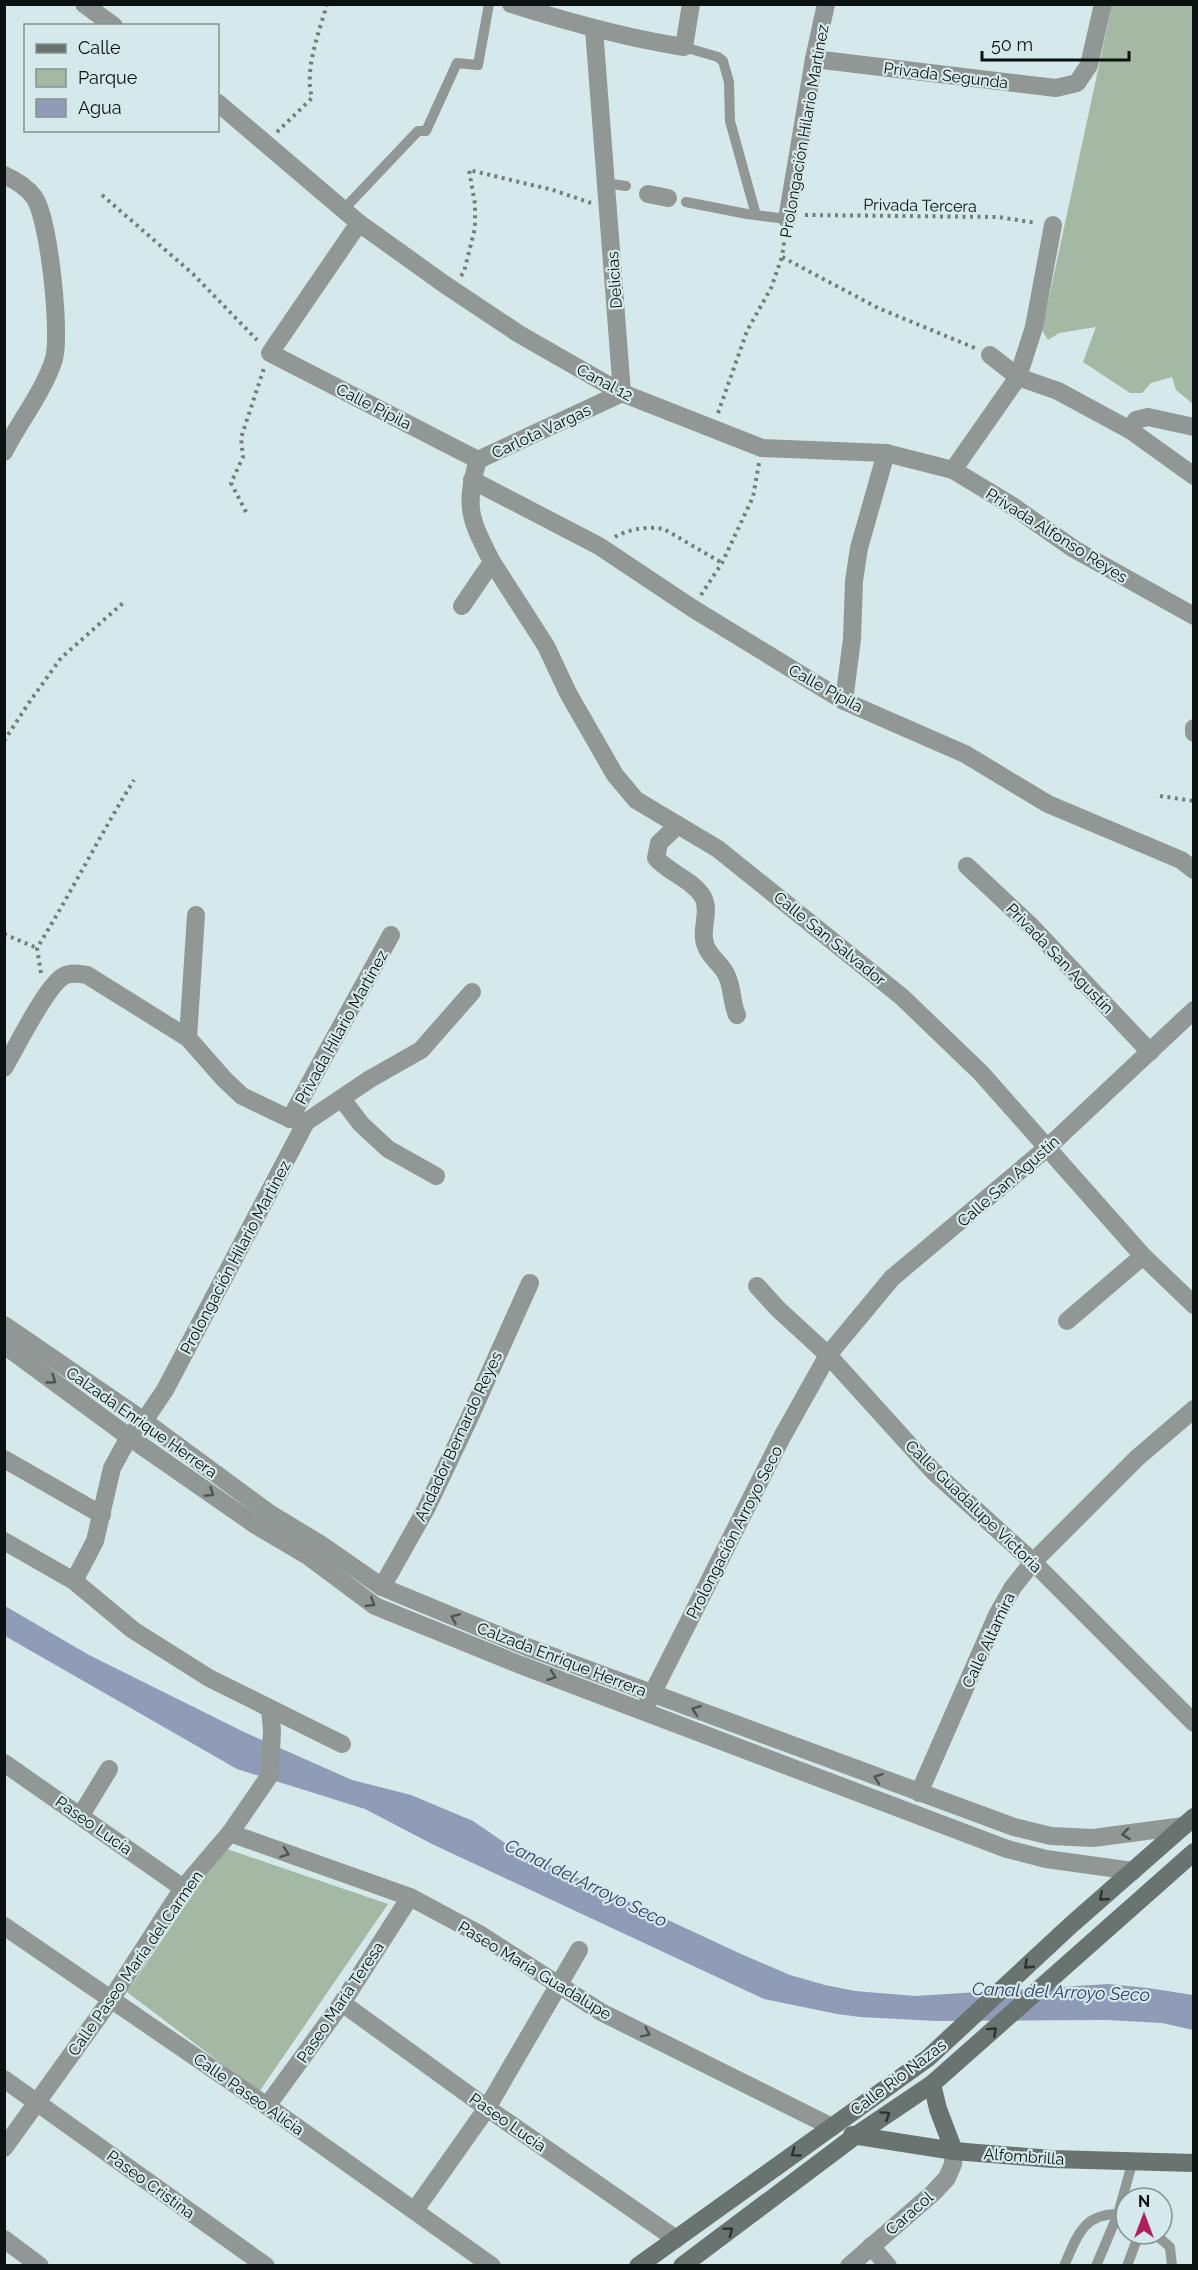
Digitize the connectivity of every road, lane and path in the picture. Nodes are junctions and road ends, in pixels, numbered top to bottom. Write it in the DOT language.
graph roads {
  1 [pos="84,4"];
  2 [pos="327,4"];
  3 [pos="489,4"];
  4 [pos="511,4"];
  5 [pos="691,4"];
  6 [pos="826,4"];
  7 [pos="1103,4"];
  8 [pos="111,24"];
  9 [pos="594,29"];
  10 [pos="684,47"];
  11 [pos="814,59"];
  12 [pos="219,105"];
  13 [pos="266,143"];
  14 [pos="604,174"];
  15 [pos="4,175"];
  16 [pos="626,186"];
  17 [pos="648,194"];
  18 [pos="102,195"];
  19 [pos="677,200"];
  20 [pos="344,209"];
  21 [pos="608,210"];
  22 [pos="756,215"];
  23 [pos="787,219"];
  24 [pos="359,223"];
  25 [pos="1053,225"];
  26 [pos="782,257"];
  27 [pos="451,289"];
  28 [pos="270,353"];
  29 [pos="990,355"];
  30 [pos="1018,377"];
  31 [pos="622,393"];
  32 [pos="1194,427"];
  33 [pos="712,428"];
  34 [pos="1130,430"];
  35 [pos="762,448"];
  36 [pos="4,452"];
  37 [pos="886,453"];
  38 [pos="478,460"];
  39 [pos="953,470"];
  40 [pos="1194,476"];
  41 [pos="472,480"];
  42 [pos="246,512"];
  43 [pos="599,546"];
  44 [pos="492,562"];
  45 [pos="722,563"];
  46 [pos="123,603"];
  47 [pos="462,606"];
  48 [pos="692,608"];
  49 [pos="1194,616"];
  50 [pos="844,701"];
  51 [pos="1194,728"];
  52 [pos="1194,733"];
  53 [pos="4,741"];
  54 [pos="134,780"];
  55 [pos="1160,796"];
  56 [pos="1194,801"];
  57 [pos="678,825"];
  58 [pos="967,866"];
  59 [pos="1194,870"];
  60 [pos="196,915"];
  61 [pos="4,934"];
  62 [pos="391,936"];
  63 [pos="471,992"];
  64 [pos="1194,1010"];
  65 [pos="737,1015"];
  66 [pos="188,1038"];
  67 [pos="1150,1052"];
  68 [pos="4,1068"];
  69 [pos="342,1099"];
  70 [pos="298,1120"];
  71 [pos="1048,1147"];
  72 [pos="436,1176"];
  73 [pos="1143,1256"];
  74 [pos="530,1282"];
  75 [pos="757,1286"];
  76 [pos="1194,1305"];
  77 [pos="1067,1321"];
  78 [pos="4,1325"];
  79 [pos="4,1345"];
  80 [pos="828,1355"];
  81 [pos="1194,1409"];
  82 [pos="144,1421"];
  83 [pos="129,1437"];
  84 [pos="4,1459"];
  85 [pos="102,1515"];
  86 [pos="4,1541"];
  87 [pos="1034,1562"];
  88 [pos="74,1581"];
  89 [pos="382,1587"];
  90 [pos="652,1694"];
  91 [pos="270,1709"];
  92 [pos="643,1711"];
  93 [pos="1194,1723"];
  94 [pos="342,1744"];
  95 [pos="4,1763"];
  96 [pos="109,1769"];
  97 [pos="919,1793"];
  98 [pos="81,1815"];
  99 [pos="1189,1821"];
  100 [pos="230,1833"];
  101 [pos="1194,1852"];
  102 [pos="1133,1871"];
  103 [pos="183,1888"];
  104 [pos="410,1897"];
  105 [pos="4,1926"];
  106 [pos="579,1950"];
  107 [pos="558,1985"];
  108 [pos="112,1998"];
  109 [pos="342,2003"];
  110 [pos="4,2079"];
  111 [pos="932,2084"];
  112 [pos="38,2102"];
  113 [pos="267,2106"];
  114 [pos="487,2108"];
  115 [pos="832,2127"];
  116 [pos="855,2136"];
  117 [pos="4,2148"];
  118 [pos="954,2151"];
  119 [pos="1133,2160"];
  120 [pos="1194,2163"];
  121 [pos="1128,2186"];
  122 [pos="415,2210"];
  123 [pos="1114,2215"];
  124 [pos="1114,2231"];
  125 [pos="4,2239"];
  126 [pos="676,2239"];
  127 [pos="871,2246"];
  128 [pos="1134,2246"];
  129 [pos="1169,2246"];
  130 [pos="40,2265"];
  131 [pos="266,2265"];
  132 [pos="492,2265"];
  133 [pos="638,2265"];
  134 [pos="682,2265"];
  135 [pos="849,2265"];
  136 [pos="888,2265"];
  137 [pos="1064,2265"];
  138 [pos="1096,2265"];
  139 [pos="1127,2265"];
  140 [pos="1172,2265"];
  1 -- 8 [label="street"];
  2 -- 13 [label="path"];
  3 -- 20 [label="lane"];
  4 -- 9 [label="street"];
  5 -- 10 [label="street"];
  6 -- 11 [label="street, Prolongación Hilario Martínez"];
  7 -- 11 [label="street, Privada Segunda"];
  9 -- 10 [label="street"];
  9 -- 14 [label="street, Delicias"];
  10 -- 22 [label="lane"];
  11 -- 23 [label="street, Prolongación Hilario Martínez"];
  12 -- 13 [label="street, Canal 12"];
  13 -- 20 [label="street, Canal 12"];
  14 -- 16 [label="lane"];
  14 -- 21 [label="street, Delicias"];
  15 -- 36 [label="street"];
  17 -- 19 [label="street"];
  18 -- 28 [label="path"];
  19 -- 22 [label="lane"];
  20 -- 24 [label="street, Canal 12"];
  21 -- 27 [label="path"];
  21 -- 31 [label="street, Delicias"];
  22 -- 23 [label="lane"];
  23 -- 25 [label="path, Privada Tercera"];
  23 -- 26 [label="path, Prolongación Hilario Martínez"];
  24 -- 27 [label="street, Canal 12"];
  24 -- 28 [label="street"];
  25 -- 30 [label="street"];
  26 -- 29 [label="path, Prolongación Hilario Martínez"];
  26 -- 33 [label="path"];
  27 -- 31 [label="street, Canal 12"];
  28 -- 38 [label="street, Calle Pípila"];
  28 -- 42 [label="path"];
  29 -- 30 [label="street"];
  30 -- 34 [label="street"];
  30 -- 39 [label="street"];
  31 -- 33 [label="street, Canal 12"];
  31 -- 38 [label="street, Carlota Vargas"];
  32 -- 34 [label="street"];
  33 -- 35 [label="street, Canal 12"];
  34 -- 40 [label="street"];
  35 -- 37 [label="street, Canal 12"];
  35 -- 45 [label="path"];
  37 -- 39 [label="street, Canal 12"];
  37 -- 50 [label="street"];
  38 -- 41 [label="street, Carlota Vargas"];
  39 -- 49 [label="street, Privada Alfonso Reyes"];
  41 -- 43 [label="street, Calle Pípila"];
  41 -- 44 [label="street"];
  43 -- 45 [label="path"];
  43 -- 48 [label="street, Calle Pípila"];
  44 -- 47 [label="street"];
  44 -- 57 [label="street, Calle San Salvador"];
  45 -- 48 [label="path"];
  46 -- 53 [label="path"];
  48 -- 50 [label="street, Calle Pípila"];
  50 -- 59 [label="street, Calle Pípila"];
  51 -- 52 [label="street"];
  54 -- 61 [label="path"];
  55 -- 56 [label="path"];
  57 -- 65 [label="street"];
  57 -- 71 [label="street, Calle San Salvador"];
  58 -- 67 [label="street, Privada San Agustín"];
  60 -- 66 [label="street"];
  62 -- 70 [label="street, Privada Hilario Martínez"];
  63 -- 69 [label="street, Prolongación Hilario Martínez"];
  64 -- 67 [label="street, Calle San Agustín"];
  66 -- 68 [label="street"];
  66 -- 70 [label="street"];
  67 -- 71 [label="street, Calle San Agustín"];
  69 -- 70 [label="street, Prolongación Hilario Martínez"];
  69 -- 72 [label="street"];
  70 -- 82 [label="street, Prolongación Hilario Martínez"];
  71 -- 73 [label="street, Calle San Salvador"];
  71 -- 80 [label="street, Calle San Agustín"];
  73 -- 76 [label="street, Calle San Salvador"];
  73 -- 77 [label="street"];
  74 -- 89 [label="street, Andador Bernardo Reyes"];
  75 -- 80 [label="street, Calle Guadalupe Victoria"];
  78 -- 82 [label="street, Calzada Enrique Herrera"];
  79 -- 83 [label="street, Calzada Enrique Herrera, one-way"];
  80 -- 87 [label="street, Calle Guadalupe Victoria"];
  80 -- 90 [label="street, Prolongación Arroyo Seco"];
  81 -- 87 [label="street, Calle Altamira"];
  82 -- 83 [label="street, Prolongación Hilario Martínez"];
  82 -- 89 [label="street, Calzada Enrique Herrera"];
  83 -- 85 [label="street, Prolongación Hilario Martínez"];
  83 -- 92 [label="street, Calzada Enrique Herrera, one-way"];
  84 -- 85 [label="street"];
  85 -- 88 [label="street, Prolongación Hilario Martínez"];
  86 -- 88 [label="street"];
  87 -- 93 [label="street, Calle Guadalupe Victoria"];
  87 -- 97 [label="street, Calle Altamira"];
  88 -- 91 [label="street"];
  90 -- 89 [label="street, Calzada Enrique Herrera, one-way"];
  90 -- 92 [label="street, Prolongación Arroyo Seco"];
  97 -- 90 [label="street, Calzada Enrique Herrera, one-way"];
  91 -- 94 [label="street"];
  91 -- 100 [label="street, Calle Paseo María del Carmen"];
  92 -- 102 [label="street, Calzada Enrique Herrera"];
  95 -- 98 [label="street, Paseo Lucía"];
  96 -- 98 [label="street"];
  99 -- 97 [label="street, Calzada Enrique Herrera, one-way"];
  98 -- 103 [label="street, Paseo Lucía"];
  99 -- 102 [label="street, Calle Río Nazas"];
  100 -- 103 [label="street, Calle Paseo María del Carmen"];
  100 -- 104 [label="street, Paseo María Guadalupe, one-way"];
  111 -- 101 [label="street, Calle Río Nazas, one-way"];
  102 -- 115 [label="street, Calle Río Nazas, one-way"];
  103 -- 108 [label="street, Calle Paseo María del Carmen"];
  104 -- 107 [label="street, Paseo María Guadalupe"];
  104 -- 109 [label="street, Paseo María Teresa"];
  105 -- 108 [label="street, Calle Paseo Alicia"];
  106 -- 107 [label="street"];
  107 -- 114 [label="street"];
  107 -- 115 [label="street, Paseo María Guadalupe, one-way"];
  108 -- 112 [label="street, Calle Paseo María del Carmen"];
  108 -- 113 [label="street, Calle Paseo Alicia"];
  109 -- 113 [label="street, Paseo María Teresa"];
  109 -- 114 [label="street, Paseo Lucía"];
  110 -- 112 [label="street, Paseo Cristina"];
  116 -- 111 [label="street, Calle Río Nazas, one-way"];
  111 -- 118 [label="street"];
  112 -- 117 [label="street, Calle Paseo María del Carmen"];
  112 -- 131 [label="street, Paseo Cristina"];
  113 -- 122 [label="street, Calle Paseo Alicia"];
  114 -- 122 [label="street"];
  114 -- 126 [label="street, Paseo Lucía"];
  115 -- 116 [label="street, Alfombrilla"];
  115 -- 126 [label="street, Calle Río Nazas, one-way"];
  116 -- 118 [label="street, Alfombrilla"];
  134 -- 116 [label="street, Calle Río Nazas, one-way"];
  118 -- 119 [label="street, Alfombrilla"];
  118 -- 127 [label="street, Caracol"];
  119 -- 120 [label="street, Alfombrilla"];
  119 -- 121 [label="lane"];
  122 -- 132 [label="street, Calle Paseo Alicia"];
  123 -- 137 [label="lane"];
  124 -- 138 [label="lane"];
  125 -- 130 [label="street"];
  126 -- 133 [label="street, Calle Río Nazas"];
  127 -- 135 [label="street, Caracol"];
  127 -- 136 [label="street"];
  128 -- 139 [label="lane"];
  129 -- 140 [label="lane"];
}
